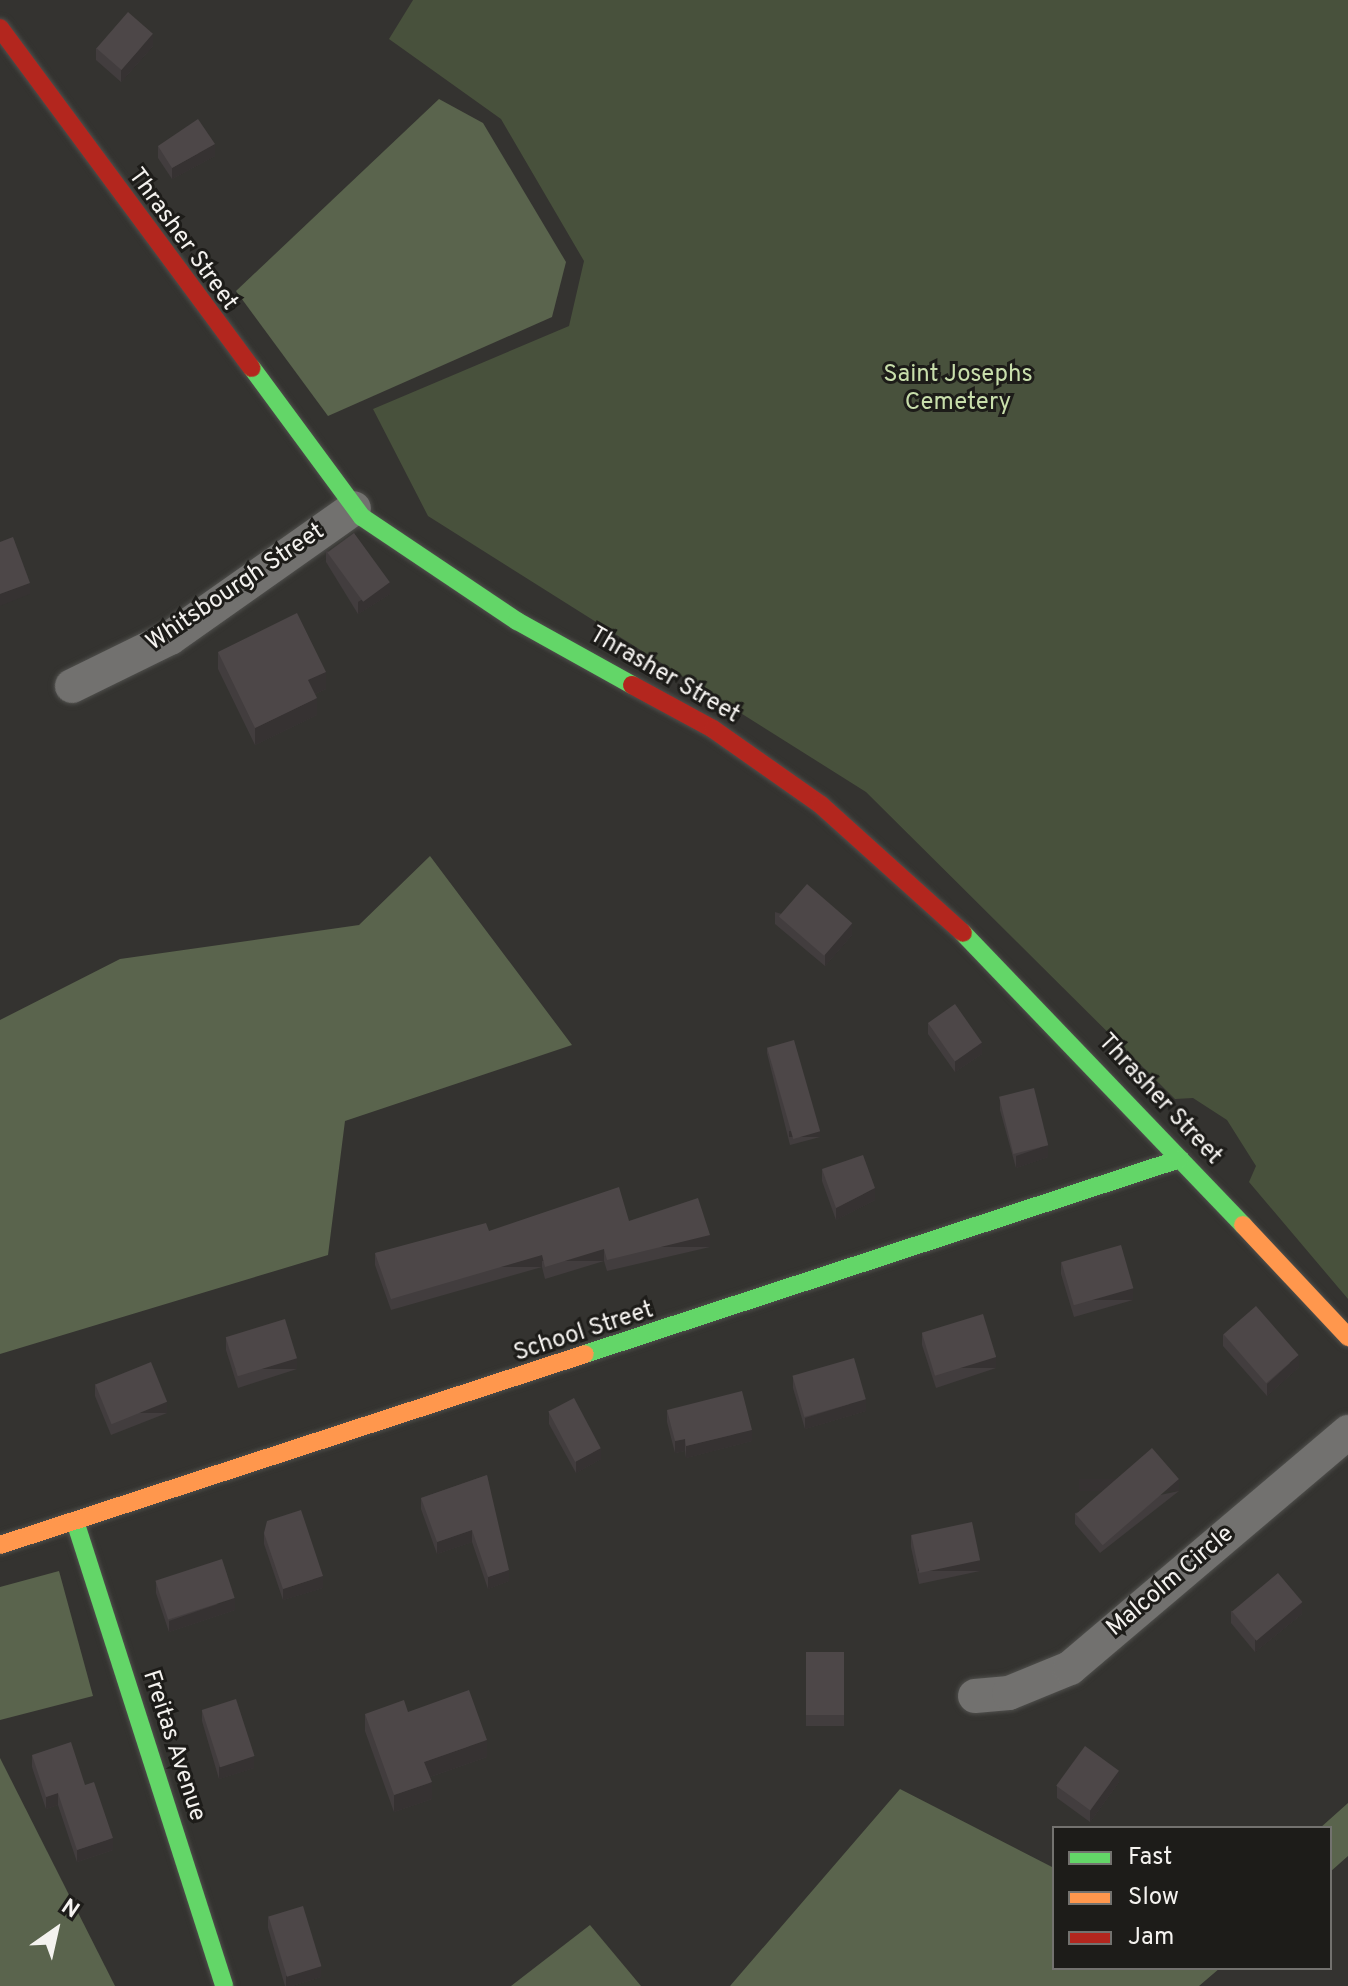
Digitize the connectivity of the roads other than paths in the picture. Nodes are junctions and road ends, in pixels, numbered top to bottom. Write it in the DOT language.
graph roads {
  1 [pos="0,28"];
  2 [pos="354,508"];
  3 [pos="72,686"];
  4 [pos="1180,1159"];
  5 [pos="1348,1337"];
  6 [pos="1348,1432"];
  7 [pos="75,1521"];
  8 [pos="0,1545"];
  9 [pos="975,1696"];
  10 [pos="224,1986"];
  1 -- 2 [label="street, Thrasher Street"];
  2 -- 3 [label="street, Whitsbourgh Street"];
  2 -- 4 [label="street, Thrasher Street"];
  4 -- 5 [label="street, Thrasher Street"];
  4 -- 7 [label="street, School Street"];
  6 -- 9 [label="street, Malcolm Circle"];
  7 -- 8 [label="street, School Street"];
  7 -- 10 [label="street, Freitas Avenue"];
}
